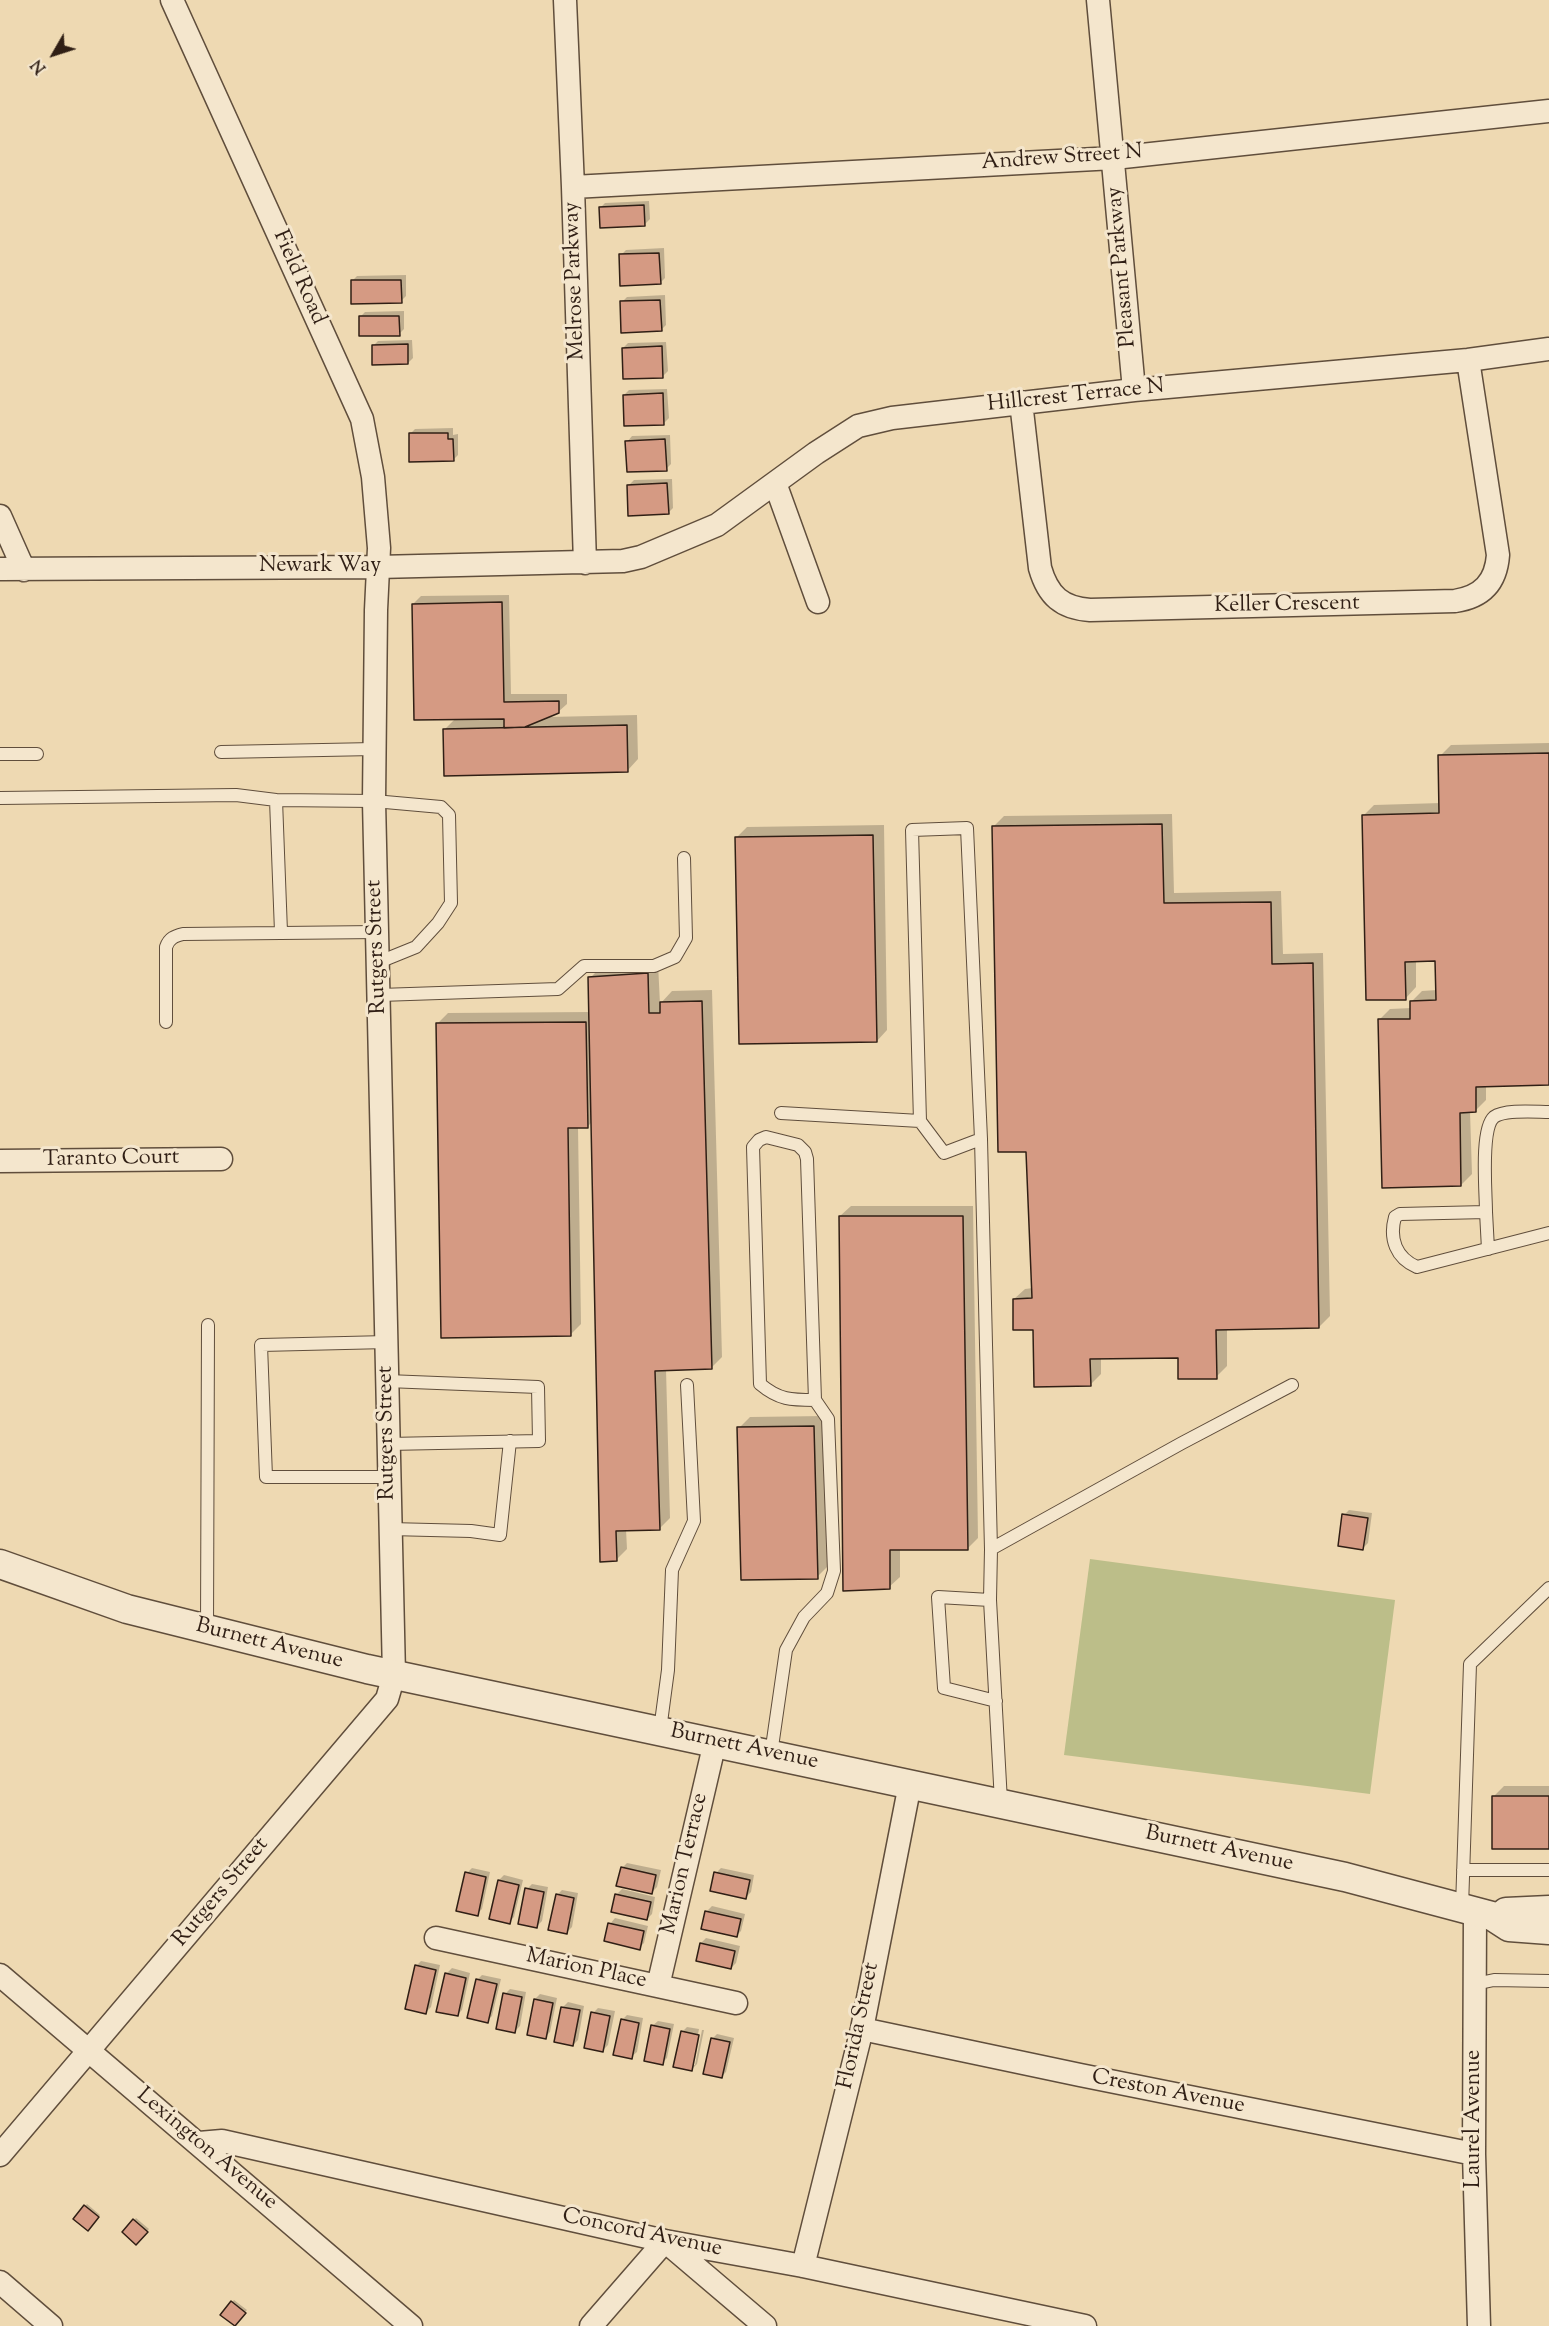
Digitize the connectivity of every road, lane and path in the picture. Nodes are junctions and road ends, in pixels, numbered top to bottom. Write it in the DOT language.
graph roads {
  1 [pos="172,0"];
  2 [pos="565,0"];
  3 [pos="1098,0"];
  4 [pos="1549,111"];
  5 [pos="1114,158"];
  6 [pos="573,187"];
  7 [pos="1549,349"];
  8 [pos="1468,360"];
  9 [pos="1134,390"];
  10 [pos="1021,402"];
  11 [pos="775,483"];
  12 [pos="0,516"];
  13 [pos="640,557"];
  14 [pos="585,563"];
  15 [pos="378,567"];
  16 [pos="0,569"];
  17 [pos="24,570"];
  18 [pos="818,602"];
  19 [pos="374,749"];
  20 [pos="221,752"];
  21 [pos="0,754"];
  22 [pos="37,754"];
  23 [pos="0,798"];
  24 [pos="276,800"];
  25 [pos="374,801"];
  26 [pos="684,858"];
  27 [pos="281,932"];
  28 [pos="378,932"];
  29 [pos="379,962"];
  30 [pos="380,995"];
  31 [pos="166,1022"];
  32 [pos="1549,1112"];
  33 [pos="781,1113"];
  34 [pos="920,1121"];
  35 [pos="981,1139"];
  36 [pos="221,1159"];
  37 [pos="0,1161"];
  38 [pos="1486,1212"];
  39 [pos="1549,1233"];
  40 [pos="1488,1249"];
  41 [pos="208,1324"];
  42 [pos="387,1342"];
  43 [pos="387,1380"];
  44 [pos="687,1385"];
  45 [pos="1292,1385"];
  46 [pos="815,1400"];
  47 [pos="510,1442"];
  48 [pos="388,1443"];
  49 [pos="389,1477"];
  50 [pos="390,1528"];
  51 [pos="991,1549"];
  52 [pos="0,1564"];
  53 [pos="1549,1588"];
  54 [pos="990,1600"];
  55 [pos="207,1630"];
  56 [pos="394,1675"];
  57 [pos="996,1701"];
  58 [pos="660,1730"];
  59 [pos="715,1742"];
  60 [pos="771,1754"];
  61 [pos="910,1784"];
  62 [pos="1001,1802"];
  63 [pos="1463,1870"];
  64 [pos="1549,1870"];
  65 [pos="1549,1910"];
  66 [pos="1476,1912"];
  67 [pos="1549,1930"];
  68 [pos="436,1938"];
  69 [pos="0,1975"];
  70 [pos="1549,1980"];
  71 [pos="1475,1984"];
  72 [pos="658,1986"];
  73 [pos="736,2003"];
  74 [pos="862,2029"];
  75 [pos="89,2052"];
  76 [pos="199,2143"];
  77 [pos="1474,2154"];
  78 [pos="0,2155"];
  79 [pos="665,2241"];
  80 [pos="803,2266"];
  81 [pos="0,2282"];
  82 [pos="51,2326"];
  83 [pos="411,2326"];
  84 [pos="591,2326"];
  85 [pos="765,2326"];
  86 [pos="1085,2326"];
  87 [pos="1479,2326"];
  1 -- 15 [label="street, Field Road"];
  2 -- 6 [label="street, Melrose Parkway"];
  3 -- 5 [label="street, Pleasant Parkway"];
  4 -- 5 [label="street, Andrew Street N"];
  5 -- 6 [label="street, Andrew Street N"];
  5 -- 9 [label="street, Pleasant Parkway"];
  6 -- 14 [label="street, Melrose Parkway"];
  7 -- 8 [label="street, Hillcrest Terrace N"];
  8 -- 9 [label="street, Hillcrest Terrace N"];
  8 -- 10 [label="street, Keller Crescent"];
  9 -- 10 [label="street, Hillcrest Terrace N"];
  10 -- 11 [label="street, Hillcrest Terrace N"];
  11 -- 13 [label="street, Hillcrest Terrace N"];
  11 -- 18 [label="street"];
  12 -- 17 [label="street"];
  13 -- 14 [label="street, Newark Way"];
  14 -- 15 [label="street, Newark Way"];
  15 -- 17 [label="street, Newark Way"];
  15 -- 19 [label="street, Rutgers Street"];
  16 -- 17 [label="street, Newark Way"];
  19 -- 20 [label="lane"];
  19 -- 25 [label="street, Rutgers Street"];
  21 -- 22 [label="lane"];
  23 -- 24 [label="lane"];
  24 -- 25 [label="lane"];
  24 -- 27 [label="lane"];
  25 -- 28 [label="street, Rutgers Street"];
  25 -- 29 [label="lane"];
  26 -- 30 [label="lane"];
  27 -- 28 [label="lane"];
  27 -- 31 [label="lane"];
  28 -- 29 [label="street, Rutgers Street"];
  29 -- 30 [label="street, Rutgers Street"];
  30 -- 42 [label="street, Rutgers Street"];
  32 -- 38 [label="lane"];
  33 -- 34 [label="lane"];
  34 -- 35 [label="lane"];
  34 -- 35 [label="lane"];
  35 -- 51 [label="lane"];
  36 -- 37 [label="street, Taranto Court"];
  38 -- 40 [label="lane"];
  38 -- 40 [label="lane"];
  39 -- 40 [label="lane"];
  41 -- 55 [label="lane"];
  42 -- 43 [label="street, Rutgers Street"];
  42 -- 49 [label="lane"];
  43 -- 47 [label="lane"];
  43 -- 48 [label="street, Rutgers Street"];
  44 -- 58 [label="lane"];
  45 -- 51 [label="lane"];
  46 -- 46 [label="lane"];
  46 -- 60 [label="lane"];
  47 -- 48 [label="lane"];
  47 -- 50 [label="lane"];
  48 -- 49 [label="street, Rutgers Street"];
  49 -- 50 [label="street, Rutgers Street"];
  50 -- 56 [label="street, Rutgers Street"];
  51 -- 54 [label="lane"];
  52 -- 55 [label="street, Burnett Avenue"];
  53 -- 63 [label="lane"];
  54 -- 57 [label="lane"];
  54 -- 57 [label="lane"];
  55 -- 56 [label="street, Burnett Avenue"];
  56 -- 58 [label="street, Burnett Avenue"];
  56 -- 75 [label="street, Rutgers Street"];
  57 -- 62 [label="lane"];
  58 -- 59 [label="street, Burnett Avenue"];
  59 -- 60 [label="street, Burnett Avenue"];
  59 -- 72 [label="street, Marion Terrace"];
  60 -- 61 [label="street, Burnett Avenue"];
  61 -- 62 [label="street, Burnett Avenue"];
  61 -- 74 [label="street, Florida Street"];
  62 -- 66 [label="street, Burnett Avenue"];
  63 -- 64 [label="lane"];
  63 -- 66 [label="lane"];
  65 -- 66 [label="street, Burnett Avenue"];
  66 -- 67 [label="street, Burnett Avenue"];
  66 -- 71 [label="street, Laurel Avenue"];
  68 -- 72 [label="street, Marion Place"];
  69 -- 75 [label="street, Lexington Avenue"];
  70 -- 71 [label="lane"];
  71 -- 77 [label="street, Laurel Avenue"];
  72 -- 73 [label="street, Marion Place"];
  74 -- 77 [label="street, Creston Avenue"];
  74 -- 80 [label="street, Florida Street"];
  75 -- 76 [label="street, Lexington Avenue"];
  75 -- 78 [label="street, Rutgers Street"];
  76 -- 79 [label="street, Concord Avenue"];
  76 -- 83 [label="street, Lexington Avenue"];
  77 -- 87 [label="street, Laurel Avenue"];
  79 -- 80 [label="street, Concord Avenue"];
  79 -- 84 [label="street"];
  79 -- 85 [label="street"];
  80 -- 86 [label="street, Concord Avenue"];
  81 -- 82 [label="street"];
}
